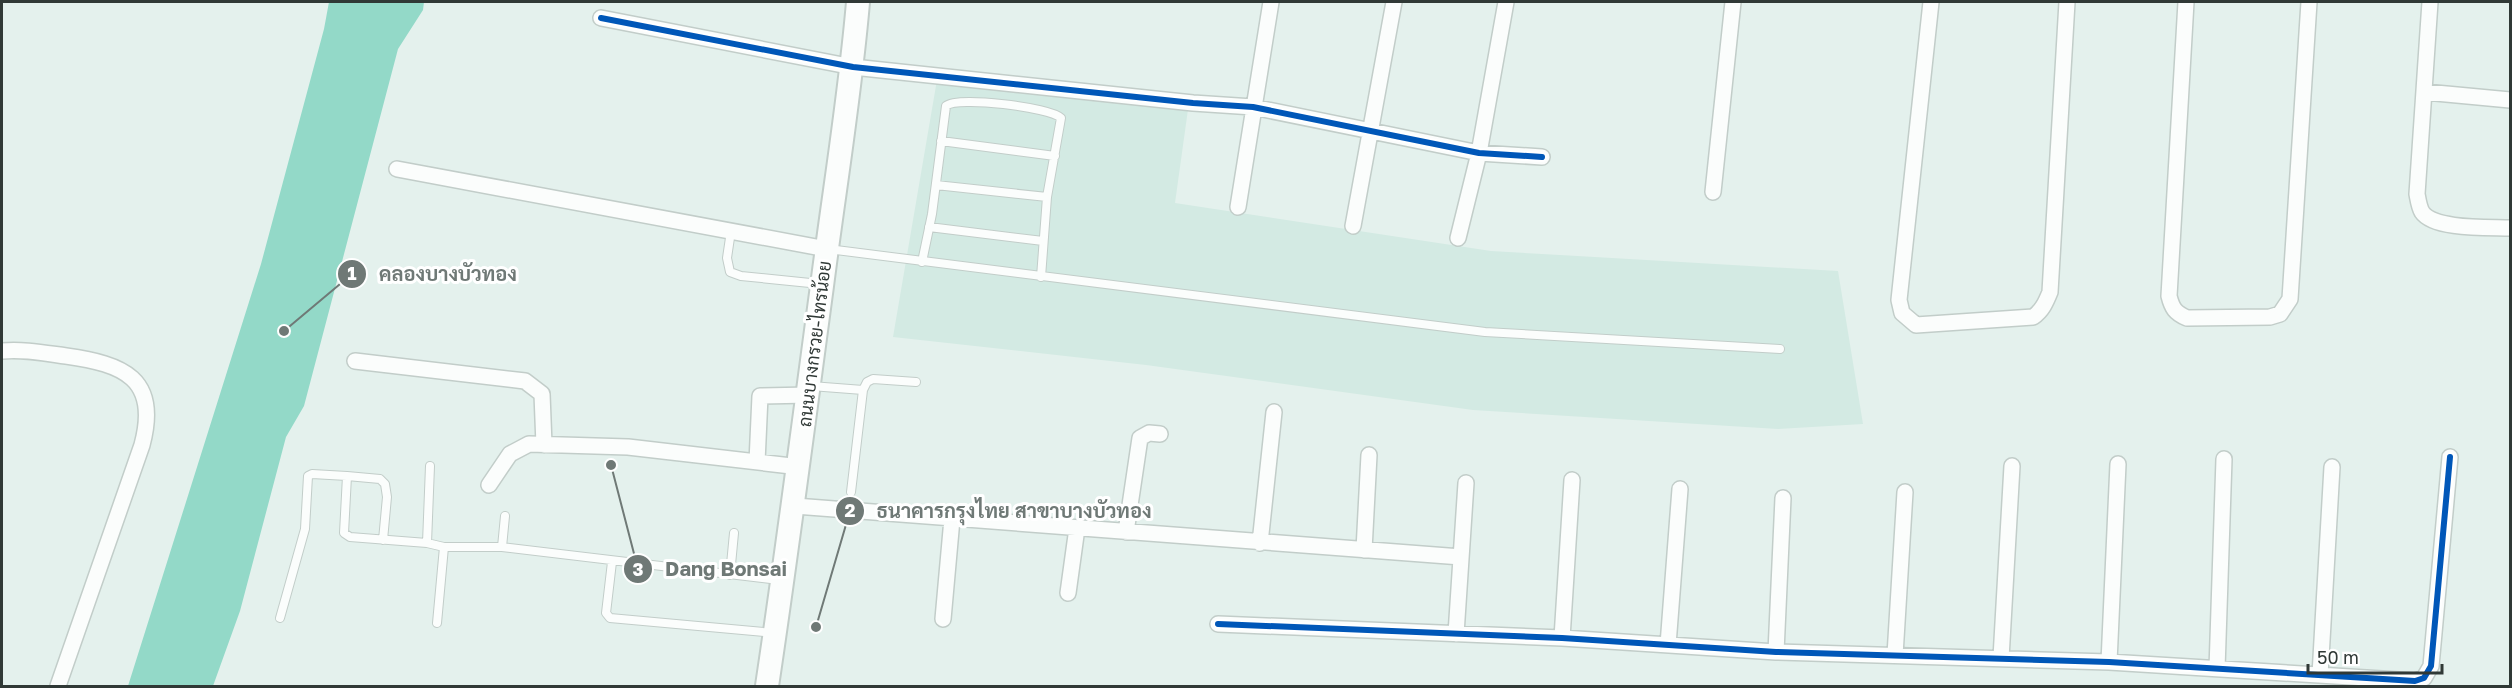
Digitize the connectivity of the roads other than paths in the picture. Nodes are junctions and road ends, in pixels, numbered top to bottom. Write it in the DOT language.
graph roads {
  1 [pos="858,2"];
  2 [pos="1271,2"];
  3 [pos="1394,2"];
  4 [pos="1506,2"];
  5 [pos="1733,2"];
  6 [pos="1931,2"];
  7 [pos="2067,2"];
  8 [pos="2186,2"];
  9 [pos="2309,2"];
  10 [pos="2430,2"];
  11 [pos="601,18"];
  12 [pos="853,67"];
  13 [pos="2425,92"];
  14 [pos="2511,100"];
  15 [pos="1253,106"];
  16 [pos="1371,133"];
  17 [pos="941,141"];
  18 [pos="1479,153"];
  19 [pos="1055,156"];
  20 [pos="1542,157"];
  21 [pos="397,169"];
  22 [pos="936,185"];
  23 [pos="1713,192"];
  24 [pos="1047,197"];
  25 [pos="1238,207"];
  26 [pos="1353,226"];
  27 [pos="929,227"];
  28 [pos="2511,228"];
  29 [pos="731,231"];
  30 [pos="1458,238"];
  31 [pos="1043,241"];
  32 [pos="827,249"];
  33 [pos="922,262"];
  34 [pos="1041,277"];
  35 [pos="822,284"];
  36 [pos="1780,349"];
  37 [pos="2,351"];
  38 [pos="355,361"];
  39 [pos="916,382"];
  40 [pos="809,390"];
  41 [pos="863,390"];
  42 [pos="1274,412"];
  43 [pos="1160,434"];
  44 [pos="544,445"];
  45 [pos="1369,455"];
  46 [pos="2450,458"];
  47 [pos="2224,459"];
  48 [pos="757,462"];
  49 [pos="2118,464"];
  50 [pos="430,466"];
  51 [pos="2012,466"];
  52 [pos="2332,467"];
  53 [pos="800,468"];
  54 [pos="347,476"];
  55 [pos="1572,480"];
  56 [pos="1466,483"];
  57 [pos="489,485"];
  58 [pos="1680,489"];
  59 [pos="851,492"];
  60 [pos="1905,492"];
  61 [pos="1783,498"];
  62 [pos="795,507"];
  63 [pos="505,516"];
  64 [pos="952,519"];
  65 [pos="1077,528"];
  66 [pos="734,532"];
  67 [pos="1126,532"];
  68 [pos="383,540"];
  69 [pos="427,543"];
  70 [pos="1260,543"];
  71 [pos="444,547"];
  72 [pos="502,547"];
  73 [pos="1364,550"];
  74 [pos="1461,557"];
  75 [pos="612,562"];
  76 [pos="730,575"];
  77 [pos="783,581"];
  78 [pos="1068,593"];
  79 [pos="280,618"];
  80 [pos="943,619"];
  81 [pos="437,623"];
  82 [pos="1218,624"];
  83 [pos="775,634"];
  84 [pos="1456,634"];
  85 [pos="1562,638"];
  86 [pos="1668,645"];
  87 [pos="1776,652"];
  88 [pos="1895,655"];
  89 [pos="2001,658"];
  90 [pos="2109,662"];
  91 [pos="2217,669"];
  92 [pos="2320,675"];
  93 [pos="58,687"];
  94 [pos="767,687"];
  1 -- 12 [label="main road, ถนนบางกรวย-ไทรน้อย"];
  2 -- 15 [label="street"];
  3 -- 16 [label="street"];
  4 -- 18 [label="street"];
  5 -- 23 [label="street"];
  6 -- 7 [label="street"];
  8 -- 9 [label="street"];
  10 -- 13 [label="street"];
  11 -- 12 [label="street"];
  12 -- 15 [label="street"];
  12 -- 32 [label="main road, ถนนบางกรวย-ไทรน้อย"];
  13 -- 14 [label="street"];
  13 -- 28 [label="street"];
  15 -- 16 [label="street"];
  15 -- 25 [label="street"];
  16 -- 18 [label="street"];
  16 -- 26 [label="street"];
  17 -- 19 [label="lane"];
  17 -- 19 [label="lane"];
  17 -- 22 [label="lane"];
  18 -- 20 [label="street"];
  18 -- 30 [label="street"];
  19 -- 24 [label="lane"];
  21 -- 29 [label="street"];
  22 -- 24 [label="lane"];
  22 -- 27 [label="lane"];
  24 -- 31 [label="lane"];
  27 -- 31 [label="lane"];
  27 -- 33 [label="lane"];
  29 -- 32 [label="street"];
  29 -- 35 [label="lane"];
  31 -- 34 [label="lane"];
  32 -- 33 [label="lane"];
  32 -- 35 [label="main road, ถนนบางกรวย-ไทรน้อย"];
  33 -- 34 [label="lane"];
  34 -- 36 [label="lane"];
  35 -- 40 [label="main road, ถนนบางกรวย-ไทรน้อย"];
  37 -- 93 [label="street"];
  38 -- 44 [label="street"];
  39 -- 41 [label="lane"];
  40 -- 41 [label="lane"];
  40 -- 48 [label="street"];
  40 -- 53 [label="main road, ถนนบางกรวย-ไทรน้อย"];
  41 -- 59 [label="lane"];
  42 -- 70 [label="street"];
  43 -- 67 [label="street"];
  44 -- 48 [label="street"];
  44 -- 57 [label="street"];
  45 -- 73 [label="street"];
  46 -- 92 [label="street"];
  47 -- 91 [label="street"];
  48 -- 53 [label="street"];
  49 -- 90 [label="street"];
  50 -- 69 [label="lane"];
  51 -- 89 [label="street"];
  52 -- 92 [label="street"];
  53 -- 62 [label="main road, ถนนบางกรวย-ไทรน้อย"];
  54 -- 68 [label="lane"];
  54 -- 68 [label="lane"];
  54 -- 79 [label="lane"];
  55 -- 85 [label="street"];
  56 -- 74 [label="street"];
  58 -- 86 [label="street"];
  60 -- 88 [label="street"];
  61 -- 87 [label="street"];
  62 -- 64 [label="street"];
  62 -- 77 [label="main road, ถนนบางกรวย-ไทรน้อย"];
  63 -- 72 [label="lane"];
  64 -- 65 [label="street"];
  64 -- 80 [label="street"];
  65 -- 67 [label="street"];
  65 -- 78 [label="street"];
  66 -- 76 [label="lane"];
  67 -- 70 [label="street"];
  68 -- 69 [label="lane"];
  69 -- 71 [label="lane"];
  70 -- 73 [label="street"];
  71 -- 72 [label="lane"];
  71 -- 81 [label="lane"];
  72 -- 75 [label="lane"];
  73 -- 74 [label="street"];
  74 -- 84 [label="street"];
  75 -- 76 [label="lane"];
  75 -- 83 [label="lane"];
  76 -- 77 [label="lane"];
  77 -- 83 [label="main road, ถนนบางกรวย-ไทรน้อย"];
  82 -- 84 [label="street"];
  83 -- 94 [label="main road, ถนนบางกรวย-ไทรน้อย"];
  84 -- 85 [label="street"];
  85 -- 86 [label="street"];
  86 -- 87 [label="street"];
  87 -- 88 [label="street"];
  88 -- 89 [label="street"];
  89 -- 90 [label="street"];
  90 -- 91 [label="street"];
  91 -- 92 [label="street"];
}
